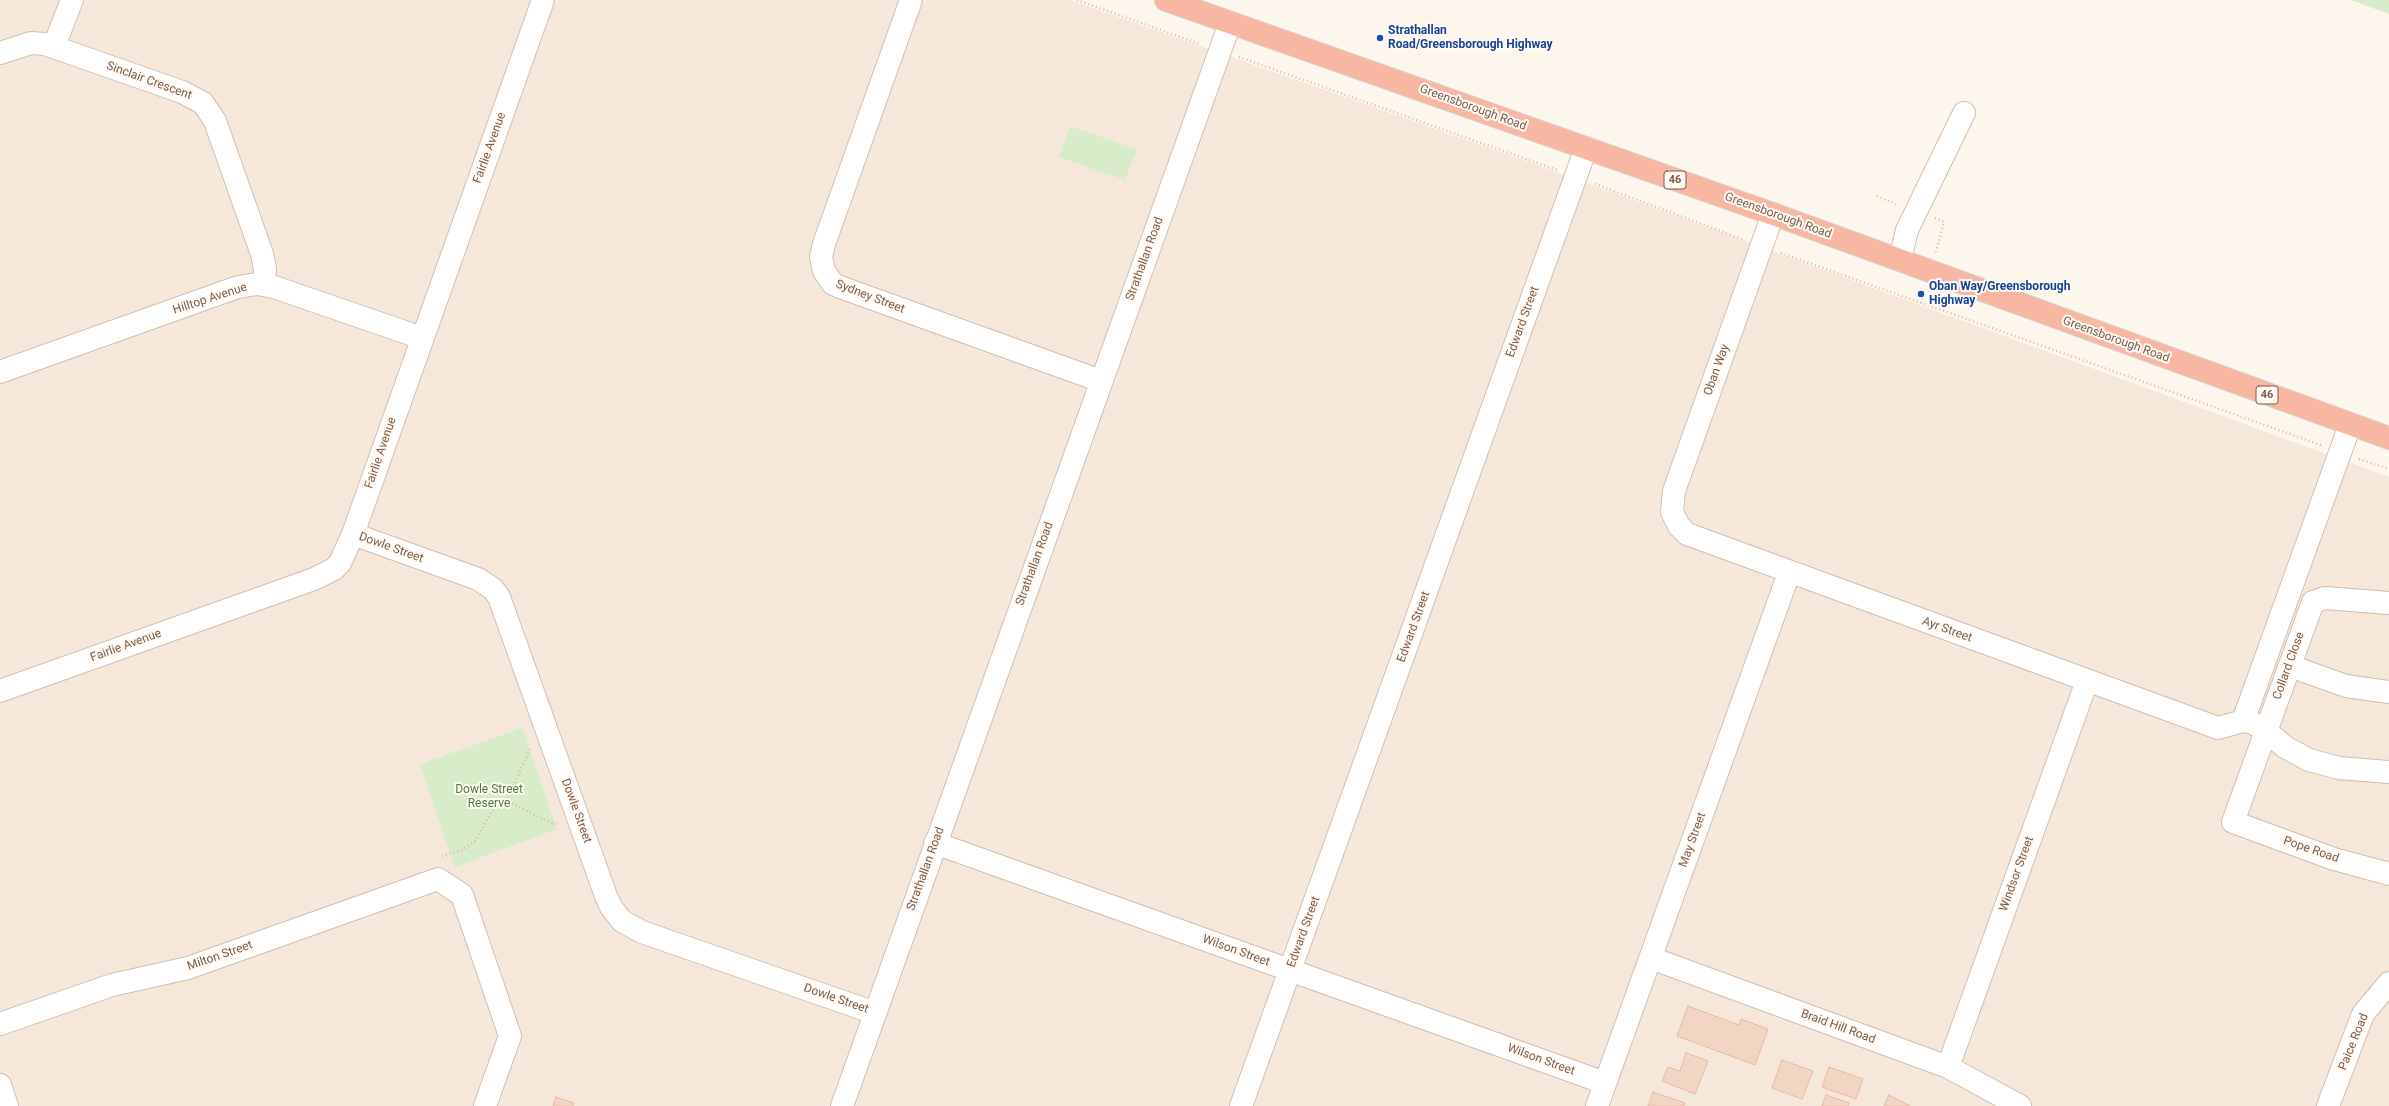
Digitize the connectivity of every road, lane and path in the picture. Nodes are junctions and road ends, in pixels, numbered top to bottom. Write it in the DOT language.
graph roads {
  1 [pos="72,0"];
  2 [pos="543,0"];
  3 [pos="911,0"];
  4 [pos="1077,0"];
  5 [pos="1166,0"];
  6 [pos="1230,23"];
  7 [pos="54,46"];
  8 [pos="1220,50"];
  9 [pos="0,53"];
  10 [pos="1964,113"];
  11 [pos="1586,148"];
  12 [pos="1576,177"];
  13 [pos="1773,214"];
  14 [pos="1761,246"];
  15 [pos="1900,260"];
  16 [pos="264,284"];
  17 [pos="422,338"];
  18 [pos="0,372"];
  19 [pos="1101,381"];
  20 [pos="2350,424"];
  21 [pos="2389,438"];
  22 [pos="2341,452"];
  23 [pos="2389,469"];
  24 [pos="1679,526"];
  25 [pos="353,534"];
  26 [pos="1789,573"];
  27 [pos="2389,603"];
  28 [pos="2290,666"];
  29 [pos="2087,681"];
  30 [pos="0,691"];
  31 [pos="2389,692"];
  32 [pos="2243,721"];
  33 [pos="2265,730"];
  34 [pos="532,745"];
  35 [pos="2389,772"];
  36 [pos="505,800"];
  37 [pos="2234,822"];
  38 [pos="560,823"];
  39 [pos="935,843"];
  40 [pos="442,856"];
  41 [pos="2389,874"];
  42 [pos="1651,958"];
  43 [pos="1290,970"];
  44 [pos="2389,983"];
  45 [pos="875,1013"];
  46 [pos="0,1024"];
  47 [pos="1948,1067"];
  48 [pos="1605,1083"];
  49 [pos="0,1085"];
  50 [pos="2334,1104"];
  51 [pos="7,1106"];
  52 [pos="485,1106"];
  53 [pos="842,1106"];
  54 [pos="1241,1106"];
  55 [pos="1597,1106"];
  56 [pos="2020,1106"];
  1 -- 7 [label="street"];
  2 -- 17 [label="street, Fairlie Avenue"];
  3 -- 19 [label="street, Sydney Street"];
  4 -- 8 [label="path"];
  5 -- 6 [label="highway, Greensborough Road / 46"];
  6 -- 8 [label="street, Strathallan Road"];
  6 -- 11 [label="highway, Greensborough Road / 46"];
  7 -- 9 [label="street, Sinclair Crescent"];
  7 -- 16 [label="street, Sinclair Crescent"];
  8 -- 12 [label="path"];
  8 -- 19 [label="street, Strathallan Road"];
  10 -- 15 [label="street"];
  11 -- 12 [label="street, Edward Street"];
  11 -- 13 [label="highway, Greensborough Road / 46"];
  12 -- 14 [label="path"];
  12 -- 43 [label="street, Edward Street"];
  13 -- 14 [label="street, Oban Way"];
  13 -- 15 [label="highway, Greensborough Road / 46"];
  14 -- 22 [label="path"];
  14 -- 24 [label="street, Oban Way"];
  15 -- 20 [label="highway, Greensborough Road / 46"];
  16 -- 17 [label="street, Hilltop Avenue"];
  16 -- 18 [label="street, Hilltop Avenue"];
  17 -- 25 [label="street, Fairlie Avenue"];
  19 -- 39 [label="street, Strathallan Road"];
  20 -- 21 [label="highway, Greensborough Road / 46"];
  20 -- 22 [label="street"];
  22 -- 23 [label="path"];
  22 -- 32 [label="street"];
  24 -- 26 [label="street, Ayr Street"];
  25 -- 30 [label="street, Fairlie Avenue"];
  25 -- 45 [label="street, Dowle Street"];
  26 -- 29 [label="street, Ayr Street"];
  26 -- 42 [label="street, May Street"];
  27 -- 28 [label="street, Collard Close"];
  28 -- 31 [label="street"];
  28 -- 33 [label="street, Collard Close"];
  29 -- 32 [label="street, Ayr Street"];
  29 -- 47 [label="street, Windsor Street"];
  32 -- 33 [label="street"];
  33 -- 35 [label="street"];
  33 -- 37 [label="street, Collard Close"];
  34 -- 36 [label="path"];
  36 -- 38 [label="path"];
  36 -- 40 [label="path"];
  37 -- 41 [label="street, Pope Road"];
  39 -- 43 [label="street, Wilson Street"];
  39 -- 45 [label="street, Strathallan Road"];
  42 -- 47 [label="street, Braid Hill Road"];
  42 -- 48 [label="street, May Street"];
  43 -- 48 [label="street, Wilson Street"];
  43 -- 54 [label="street, Edward Street"];
  44 -- 50 [label="street, Paice Road"];
  45 -- 53 [label="street, Strathallan Road"];
  46 -- 52 [label="street, Milton Street"];
  47 -- 56 [label="street, Braid Hill Road"];
  48 -- 55 [label="street, May Street"];
  49 -- 51 [label="street"];
}
